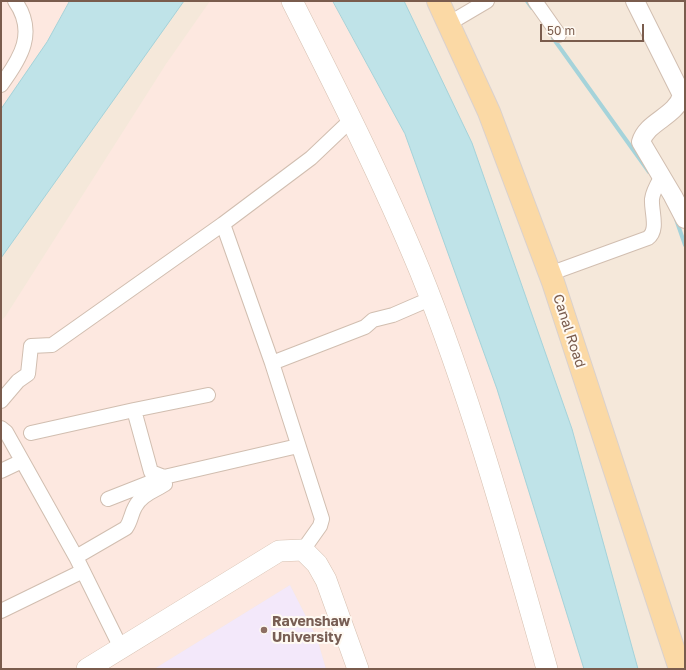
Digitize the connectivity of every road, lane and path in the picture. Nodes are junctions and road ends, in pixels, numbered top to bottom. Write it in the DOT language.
graph roads {
  1 [pos="15,1"];
  2 [pos="292,1"];
  3 [pos="438,1"];
  4 [pos="486,1"];
  5 [pos="535,1"];
  6 [pos="635,1"];
  7 [pos="448,24"];
  8 [pos="559,35"];
  9 [pos="1,85"];
  10 [pos="682,102"];
  11 [pos="352,119"];
  12 [pos="662,176"];
  13 [pos="685,219"];
  14 [pos="223,224"];
  15 [pos="549,274"];
  16 [pos="430,299"];
  17 [pos="272,363"];
  18 [pos="208,395"];
  19 [pos="1,401"];
  20 [pos="134,410"];
  21 [pos="1,428"];
  22 [pos="31,433"];
  23 [pos="298,446"];
  24 [pos="22,461"];
  25 [pos="1,471"];
  26 [pos="164,477"];
  27 [pos="108,499"];
  28 [pos="303,550"];
  29 [pos="76,557"];
  30 [pos="83,572"];
  31 [pos="1,611"];
  32 [pos="121,648"];
  33 [pos="87,669"];
  34 [pos="358,669"];
  35 [pos="547,669"];
  36 [pos="680,669"];
  1 -- 9 [label="street"];
  2 -- 11 [label="main road"];
  3 -- 7 [label="main road, Canal Road"];
  4 -- 7 [label="street"];
  5 -- 8 [label="street"];
  6 -- 10 [label="street"];
  7 -- 15 [label="main road, Canal Road"];
  10 -- 12 [label="street"];
  11 -- 14 [label="street"];
  11 -- 16 [label="main road"];
  12 -- 13 [label="street"];
  12 -- 15 [label="street"];
  14 -- 17 [label="street"];
  14 -- 19 [label="street"];
  15 -- 36 [label="main road, Canal Road"];
  16 -- 17 [label="street"];
  16 -- 35 [label="main road"];
  17 -- 23 [label="street"];
  18 -- 20 [label="street"];
  20 -- 22 [label="street"];
  20 -- 26 [label="street"];
  21 -- 24 [label="street"];
  23 -- 26 [label="street"];
  23 -- 28 [label="street"];
  24 -- 25 [label="street"];
  24 -- 29 [label="street"];
  26 -- 27 [label="street"];
  26 -- 29 [label="street"];
  28 -- 32 [label="main road"];
  28 -- 34 [label="main road"];
  29 -- 30 [label="street"];
  30 -- 31 [label="street"];
  30 -- 32 [label="street"];
  32 -- 33 [label="main road"];
}
